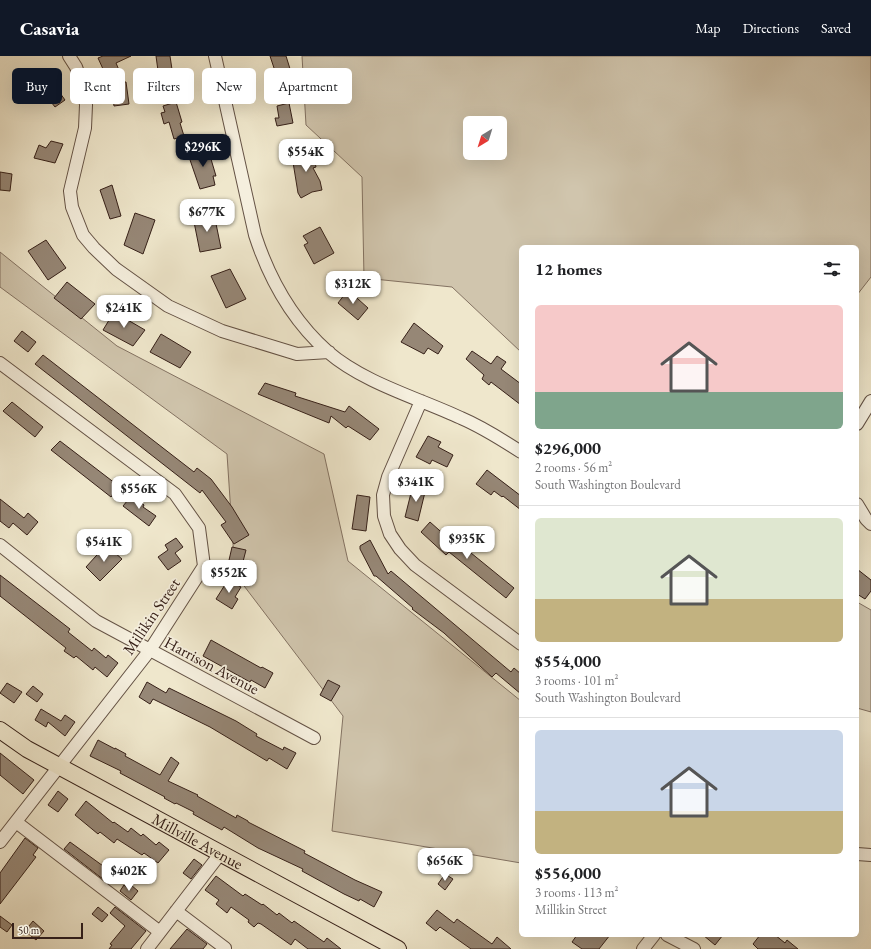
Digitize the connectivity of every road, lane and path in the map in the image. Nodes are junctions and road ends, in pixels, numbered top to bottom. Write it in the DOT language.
graph roads {
  1 [pos="69,56"];
  2 [pos="215,56"];
  3 [pos="329,352"];
  4 [pos="0,363"];
  5 [pos="420,401"];
  6 [pos="871,402"];
  7 [pos="859,421"];
  8 [pos="519,451"];
  9 [pos="859,507"];
  10 [pos="871,524"];
  11 [pos="0,545"];
  12 [pos="519,642"];
  13 [pos="150,650"];
  14 [pos="0,730"];
  15 [pos="314,738"];
  16 [pos="59,766"];
  17 [pos="16,822"];
  18 [pos="2,837"];
  19 [pos="220,854"];
  20 [pos="859,854"];
  21 [pos="871,855"];
  22 [pos="176,911"];
  23 [pos="160,932"];
  24 [pos="653,937"];
  25 [pos="671,937"];
  26 [pos="225,948"];
  27 [pos="147,949"];
  28 [pos="398,949"];
  29 [pos="644,949"];
  30 [pos="694,949"];
  1 -- 3 [label="street"];
  2 -- 3 [label="street"];
  3 -- 5 [label="street"];
  4 -- 13 [label="street, Millikin Street"];
  5 -- 8 [label="street"];
  5 -- 12 [label="street"];
  6 -- 7 [label="street"];
  9 -- 10 [label="street"];
  11 -- 13 [label="street, Harrison Avenue"];
  13 -- 15 [label="street, Harrison Avenue"];
  13 -- 16 [label="street, Millikin Street"];
  14 -- 16 [label="main road, Millville Avenue"];
  16 -- 17 [label="street, Millikin Street"];
  16 -- 19 [label="main road, Millville Avenue"];
  17 -- 18 [label="street, Millikin Street"];
  17 -- 23 [label="street"];
  19 -- 22 [label="street"];
  19 -- 28 [label="main road, Millville Avenue"];
  20 -- 21 [label="street"];
  22 -- 23 [label="street"];
  22 -- 26 [label="street"];
  23 -- 27 [label="street"];
  24 -- 29 [label="street"];
  25 -- 30 [label="street"];
}
